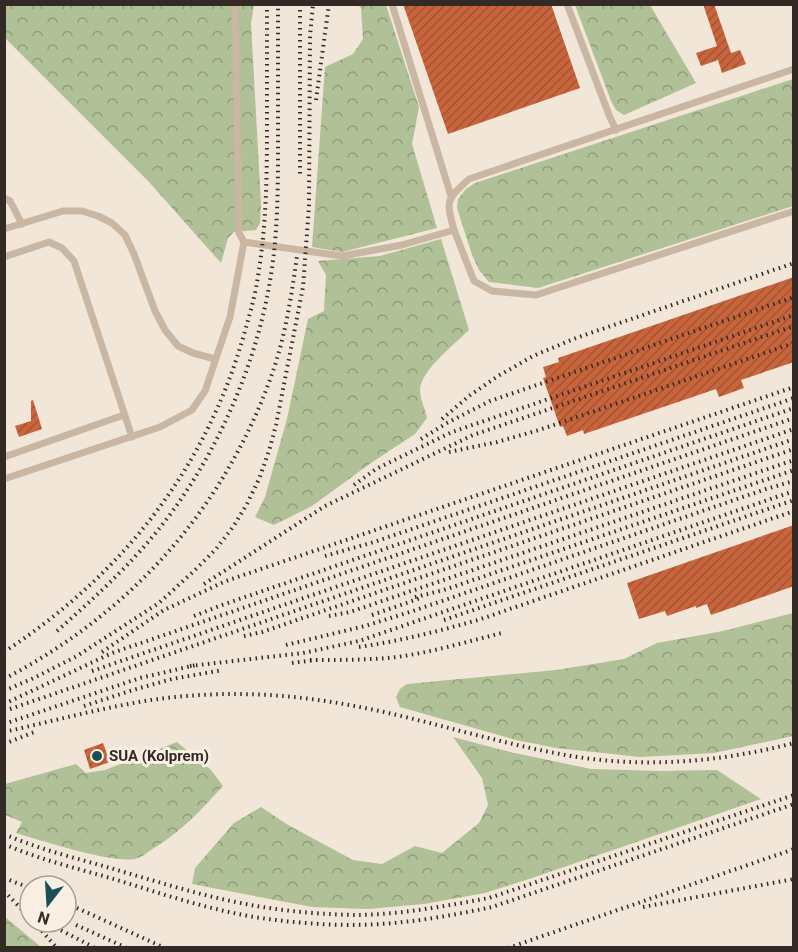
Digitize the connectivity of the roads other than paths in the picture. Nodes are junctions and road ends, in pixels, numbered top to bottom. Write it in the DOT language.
graph roads {
  1 [pos="236,4"];
  2 [pos="392,4"];
  3 [pos="567,4"];
  4 [pos="794,69"];
  5 [pos="616,130"];
  6 [pos="451,196"];
  7 [pos="4,198"];
  8 [pos="794,211"];
  9 [pos="22,224"];
  10 [pos="4,229"];
  11 [pos="454,230"];
  12 [pos="244,242"];
  13 [pos="4,257"];
  14 [pos="215,359"];
  15 [pos="124,415"];
  16 [pos="132,437"];
  17 [pos="4,457"];
  18 [pos="4,479"];
  1 -- 12 [label="lane"];
  2 -- 6 [label="lane"];
  3 -- 5 [label="lane"];
  4 -- 5 [label="lane"];
  5 -- 6 [label="lane"];
  6 -- 11 [label="lane"];
  7 -- 9 [label="lane"];
  8 -- 11 [label="lane"];
  9 -- 10 [label="lane"];
  9 -- 14 [label="lane"];
  11 -- 12 [label="lane"];
  12 -- 14 [label="lane"];
  13 -- 15 [label="lane"];
  14 -- 16 [label="lane"];
  15 -- 16 [label="lane"];
  15 -- 17 [label="lane"];
  16 -- 18 [label="lane"];
}
